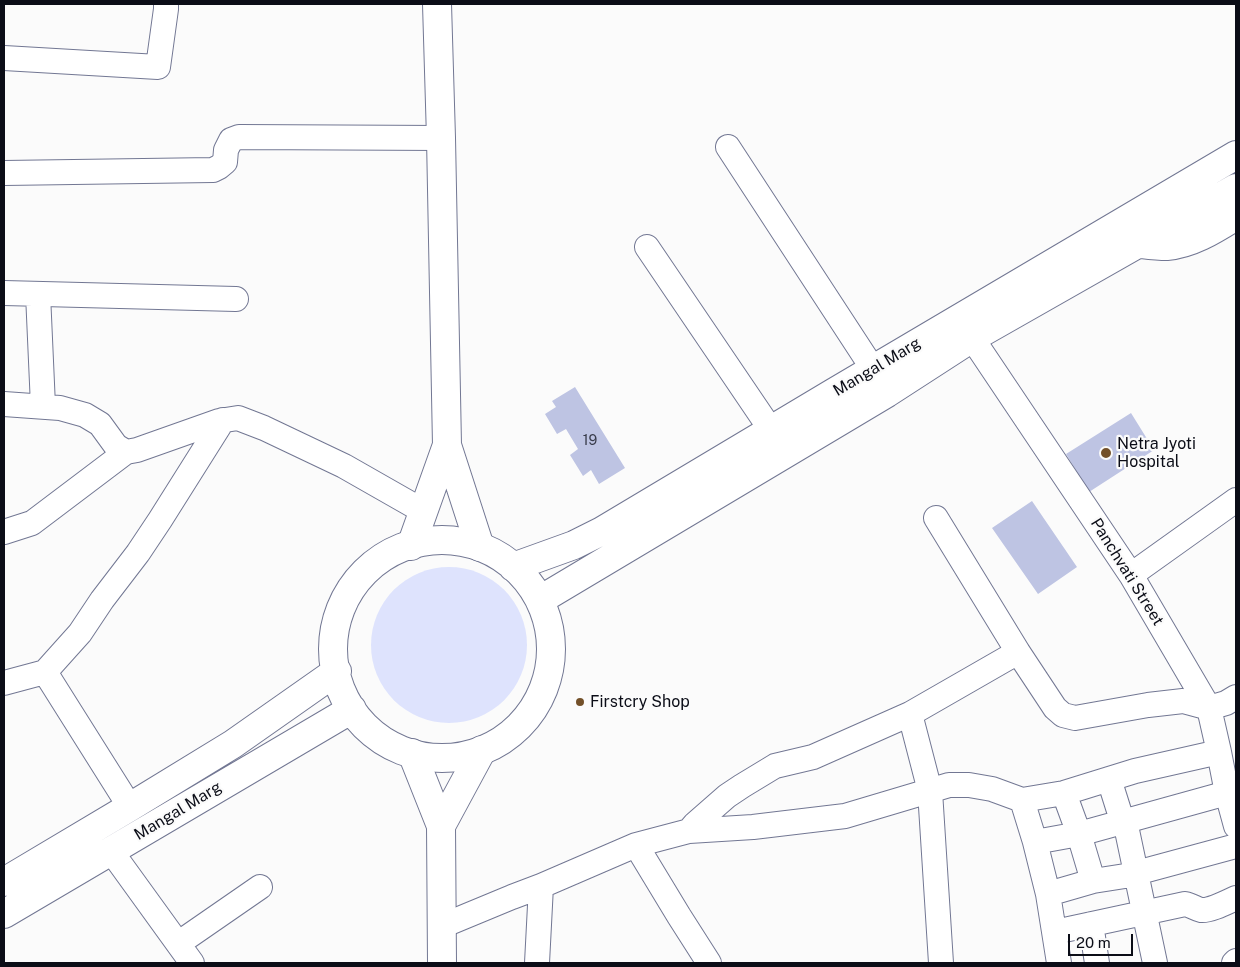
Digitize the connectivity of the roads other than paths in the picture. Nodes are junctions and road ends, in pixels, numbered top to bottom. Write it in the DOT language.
graph roads {
  1 [pos="166,4"];
  2 [pos="437,4"];
  3 [pos="4,58"];
  4 [pos="441,138"];
  5 [pos="728,147"];
  6 [pos="1236,155"];
  7 [pos="4,173"];
  8 [pos="1236,188"];
  9 [pos="1236,216"];
  10 [pos="1138,244"];
  11 [pos="647,247"];
  12 [pos="4,293"];
  13 [pos="38,294"];
  14 [pos="236,300"];
  15 [pos="972,338"];
  16 [pos="873,369"];
  17 [pos="4,404"];
  18 [pos="43,406"];
  19 [pos="223,420"];
  20 [pos="771,430"];
  21 [pos="447,444"];
  22 [pos="126,452"];
  23 [pos="1236,500"];
  24 [pos="423,511"];
  25 [pos="936,518"];
  26 [pos="4,532"];
  27 [pos="411,546"];
  28 [pos="480,547"];
  29 [pos="513,567"];
  30 [pos="1131,575"];
  31 [pos="540,600"];
  32 [pos="1018,652"];
  33 [pos="336,671"];
  34 [pos="45,672"];
  35 [pos="4,684"];
  36 [pos="1236,696"];
  37 [pos="1209,708"];
  38 [pos="352,709"];
  39 [pos="910,714"];
  40 [pos="482,750"];
  41 [pos="1219,752"];
  42 [pos="412,753"];
  43 [pos="1109,779"];
  44 [pos="930,792"];
  45 [pos="1064,793"];
  46 [pos="1227,793"];
  47 [pos="1022,800"];
  48 [pos="130,807"];
  49 [pos="1125,821"];
  50 [pos="442,826"];
  51 [pos="1236,826"];
  52 [pos="689,831"];
  53 [pos="1079,834"];
  54 [pos="1035,842"];
  55 [pos="636,845"];
  56 [pos="1236,846"];
  57 [pos="111,851"];
  58 [pos="1136,873"];
  59 [pos="1093,881"];
  60 [pos="4,882"];
  61 [pos="541,886"];
  62 [pos="260,887"];
  63 [pos="1048,894"];
  64 [pos="1236,898"];
  65 [pos="1144,913"];
  66 [pos="4,914"];
  67 [pos="1091,924"];
  68 [pos="442,926"];
  69 [pos="1054,932"];
  70 [pos="179,944"];
  71 [pos="192,963"];
  72 [pos="442,963"];
  73 [pos="537,963"];
  74 [pos="708,963"];
  75 [pos="941,963"];
  76 [pos="1059,963"];
  77 [pos="1097,963"];
  78 [pos="1155,963"];
  1 -- 3 [label="street"];
  2 -- 4 [label="main road"];
  4 -- 7 [label="street"];
  4 -- 21 [label="main road"];
  5 -- 16 [label="street"];
  6 -- 16 [label="main road, Mangal Marg"];
  8 -- 10 [label="main road, Mangal Marg"];
  9 -- 10 [label="main road"];
  10 -- 15 [label="main road, Mangal Marg"];
  11 -- 20 [label="street"];
  12 -- 13 [label="street"];
  13 -- 14 [label="street"];
  13 -- 18 [label="street"];
  15 -- 30 [label="street, Panchvati Street"];
  15 -- 31 [label="main road, Mangal Marg"];
  16 -- 20 [label="main road, Mangal Marg"];
  17 -- 18 [label="street"];
  18 -- 22 [label="street"];
  19 -- 22 [label="street"];
  19 -- 24 [label="street"];
  19 -- 34 [label="street"];
  20 -- 29 [label="main road, Mangal Marg"];
  21 -- 24 [label="main road"];
  21 -- 28 [label="main road"];
  22 -- 26 [label="street"];
  23 -- 30 [label="street"];
  24 -- 27 [label="main road"];
  25 -- 32 [label="street"];
  27 -- 28 [label="main road"];
  27 -- 33 [label="main road"];
  28 -- 29 [label="main road"];
  29 -- 31 [label="main road"];
  30 -- 37 [label="street, Panchvati Street"];
  31 -- 40 [label="main road"];
  32 -- 37 [label="street"];
  32 -- 39 [label="street"];
  33 -- 38 [label="main road"];
  33 -- 48 [label="main road, Mangal Marg"];
  34 -- 35 [label="street"];
  34 -- 48 [label="street"];
  36 -- 37 [label="street"];
  37 -- 41 [label="street, Panchvati Street"];
  38 -- 42 [label="main road"];
  38 -- 57 [label="main road, Mangal Marg"];
  39 -- 44 [label="street"];
  39 -- 52 [label="street"];
  40 -- 42 [label="main road"];
  40 -- 50 [label="main road"];
  41 -- 43 [label="street"];
  41 -- 46 [label="street, Panchvati Street"];
  42 -- 50 [label="main road"];
  43 -- 45 [label="street"];
  43 -- 49 [label="street"];
  44 -- 47 [label="street"];
  44 -- 52 [label="street"];
  44 -- 75 [label="street"];
  45 -- 47 [label="street"];
  45 -- 53 [label="street"];
  46 -- 49 [label="street"];
  46 -- 51 [label="street, Panchvati Street"];
  47 -- 54 [label="street"];
  48 -- 60 [label="main road, Mangal Marg"];
  49 -- 53 [label="street"];
  49 -- 58 [label="street"];
  50 -- 68 [label="main road"];
  52 -- 55 [label="street"];
  53 -- 54 [label="street"];
  53 -- 59 [label="street"];
  54 -- 63 [label="street"];
  55 -- 61 [label="street"];
  55 -- 74 [label="street"];
  56 -- 58 [label="street"];
  57 -- 66 [label="main road, Mangal Marg"];
  57 -- 70 [label="street"];
  58 -- 59 [label="street"];
  58 -- 65 [label="street"];
  59 -- 63 [label="street"];
  61 -- 68 [label="street"];
  61 -- 73 [label="street"];
  62 -- 70 [label="street"];
  63 -- 69 [label="street"];
  64 -- 65 [label="street"];
  65 -- 67 [label="street"];
  65 -- 78 [label="street"];
  67 -- 69 [label="street"];
  67 -- 77 [label="street"];
  68 -- 72 [label="main road"];
  69 -- 76 [label="street"];
  70 -- 71 [label="street"];
}
